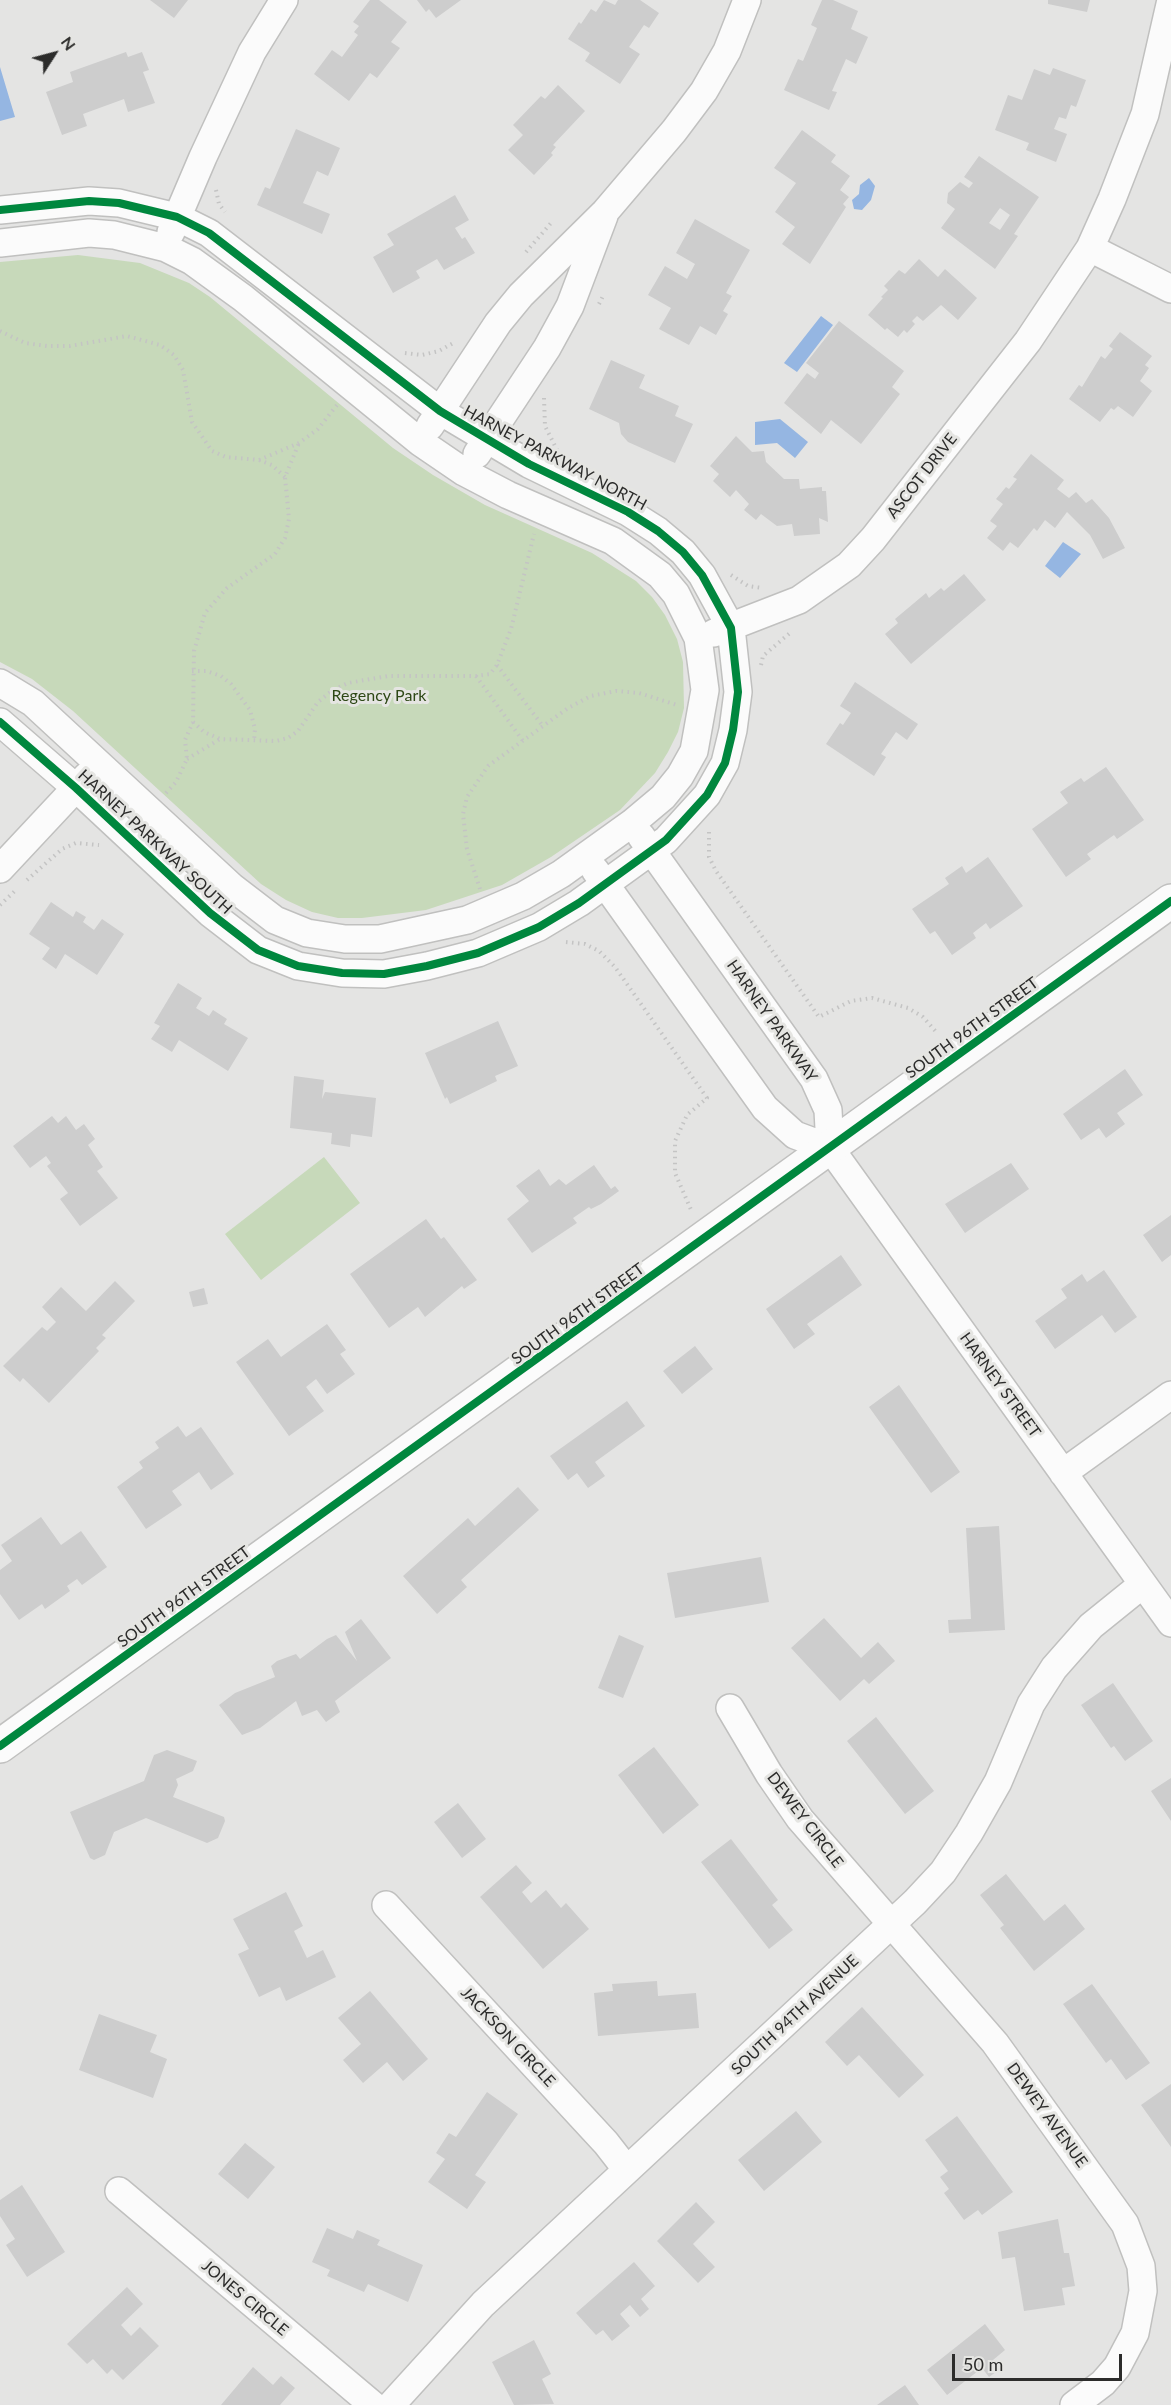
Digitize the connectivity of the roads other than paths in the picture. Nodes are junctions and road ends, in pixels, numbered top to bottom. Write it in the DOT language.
graph roads {
  1 [pos="284,0"];
  2 [pos="747,0"];
  3 [pos="1171,0"];
  4 [pos="0,210"];
  5 [pos="605,212"];
  6 [pos="177,217"];
  7 [pos="0,243"];
  8 [pos="166,248"];
  9 [pos="1090,248"];
  10 [pos="1171,289"];
  11 [pos="440,411"];
  12 [pos="487,440"];
  13 [pos="420,442"];
  14 [pos="464,472"];
  15 [pos="730,628"];
  16 [pos="698,638"];
  17 [pos="0,682"];
  18 [pos="0,722"];
  19 [pos="99,763"];
  20 [pos="76,788"];
  21 [pos="632,824"];
  22 [pos="651,851"];
  23 [pos="585,856"];
  24 [pos="0,869"];
  25 [pos="605,884"];
  26 [pos="1171,901"];
  27 [pos="830,1148"];
  28 [pos="1171,1395"];
  29 [pos="1063,1473"];
  30 [pos="1143,1584"];
  31 [pos="1171,1623"];
  32 [pos="730,1708"];
  33 [pos="0,1746"];
  34 [pos="386,1905"];
  35 [pos="892,1924"];
  36 [pos="627,2170"];
  37 [pos="119,2191"];
  38 [pos="373,2405"];
  39 [pos="391,2405"];
  40 [pos="1074,2405"];
  1 -- 6 [label="street"];
  2 -- 5 [label="street"];
  3 -- 9 [label="street, ASCOT DRIVE"];
  4 -- 6 [label="street, HARNEY PARKWAY NORTH"];
  5 -- 11 [label="street"];
  5 -- 12 [label="street"];
  6 -- 8 [label="street"];
  6 -- 11 [label="street, HARNEY PARKWAY NORTH"];
  7 -- 8 [label="street"];
  8 -- 13 [label="street"];
  9 -- 10 [label="street"];
  9 -- 15 [label="street, ASCOT DRIVE"];
  11 -- 12 [label="street, HARNEY PARKWAY NORTH"];
  11 -- 13 [label="street"];
  12 -- 14 [label="street"];
  12 -- 15 [label="street, HARNEY PARKWAY NORTH"];
  13 -- 14 [label="street"];
  14 -- 16 [label="street"];
  15 -- 16 [label="street, ASCOT DRIVE"];
  15 -- 22 [label="street, HARNEY PARKWAY NORTH"];
  16 -- 21 [label="street"];
  17 -- 19 [label="street, HARNEY PARKWAY SOUTH"];
  18 -- 20 [label="street, HARNEY PARKWAY SOUTH"];
  19 -- 20 [label="street"];
  19 -- 23 [label="street, HARNEY PARKWAY SOUTH"];
  20 -- 24 [label="street"];
  20 -- 25 [label="street, HARNEY PARKWAY SOUTH"];
  21 -- 22 [label="street, HARNEY PARKWAY"];
  21 -- 23 [label="street, HARNEY PARKWAY SOUTH"];
  22 -- 25 [label="street, HARNEY PARKWAY NORTH"];
  22 -- 27 [label="street, HARNEY PARKWAY"];
  23 -- 25 [label="street"];
  25 -- 27 [label="street"];
  26 -- 27 [label="street, SOUTH 96TH STREET"];
  27 -- 29 [label="street, HARNEY STREET"];
  27 -- 33 [label="street, SOUTH 96TH STREET"];
  28 -- 29 [label="street"];
  29 -- 30 [label="street, HARNEY STREET"];
  30 -- 31 [label="street, HARNEY STREET"];
  30 -- 35 [label="street, SOUTH 94TH AVENUE"];
  32 -- 35 [label="street, DEWEY CIRCLE"];
  34 -- 36 [label="street, JACKSON CIRCLE"];
  35 -- 36 [label="street, SOUTH 94TH AVENUE"];
  35 -- 40 [label="street, DEWEY AVENUE"];
  36 -- 39 [label="street, SOUTH 94TH AVENUE"];
  37 -- 38 [label="street, JONES CIRCLE"];
}
